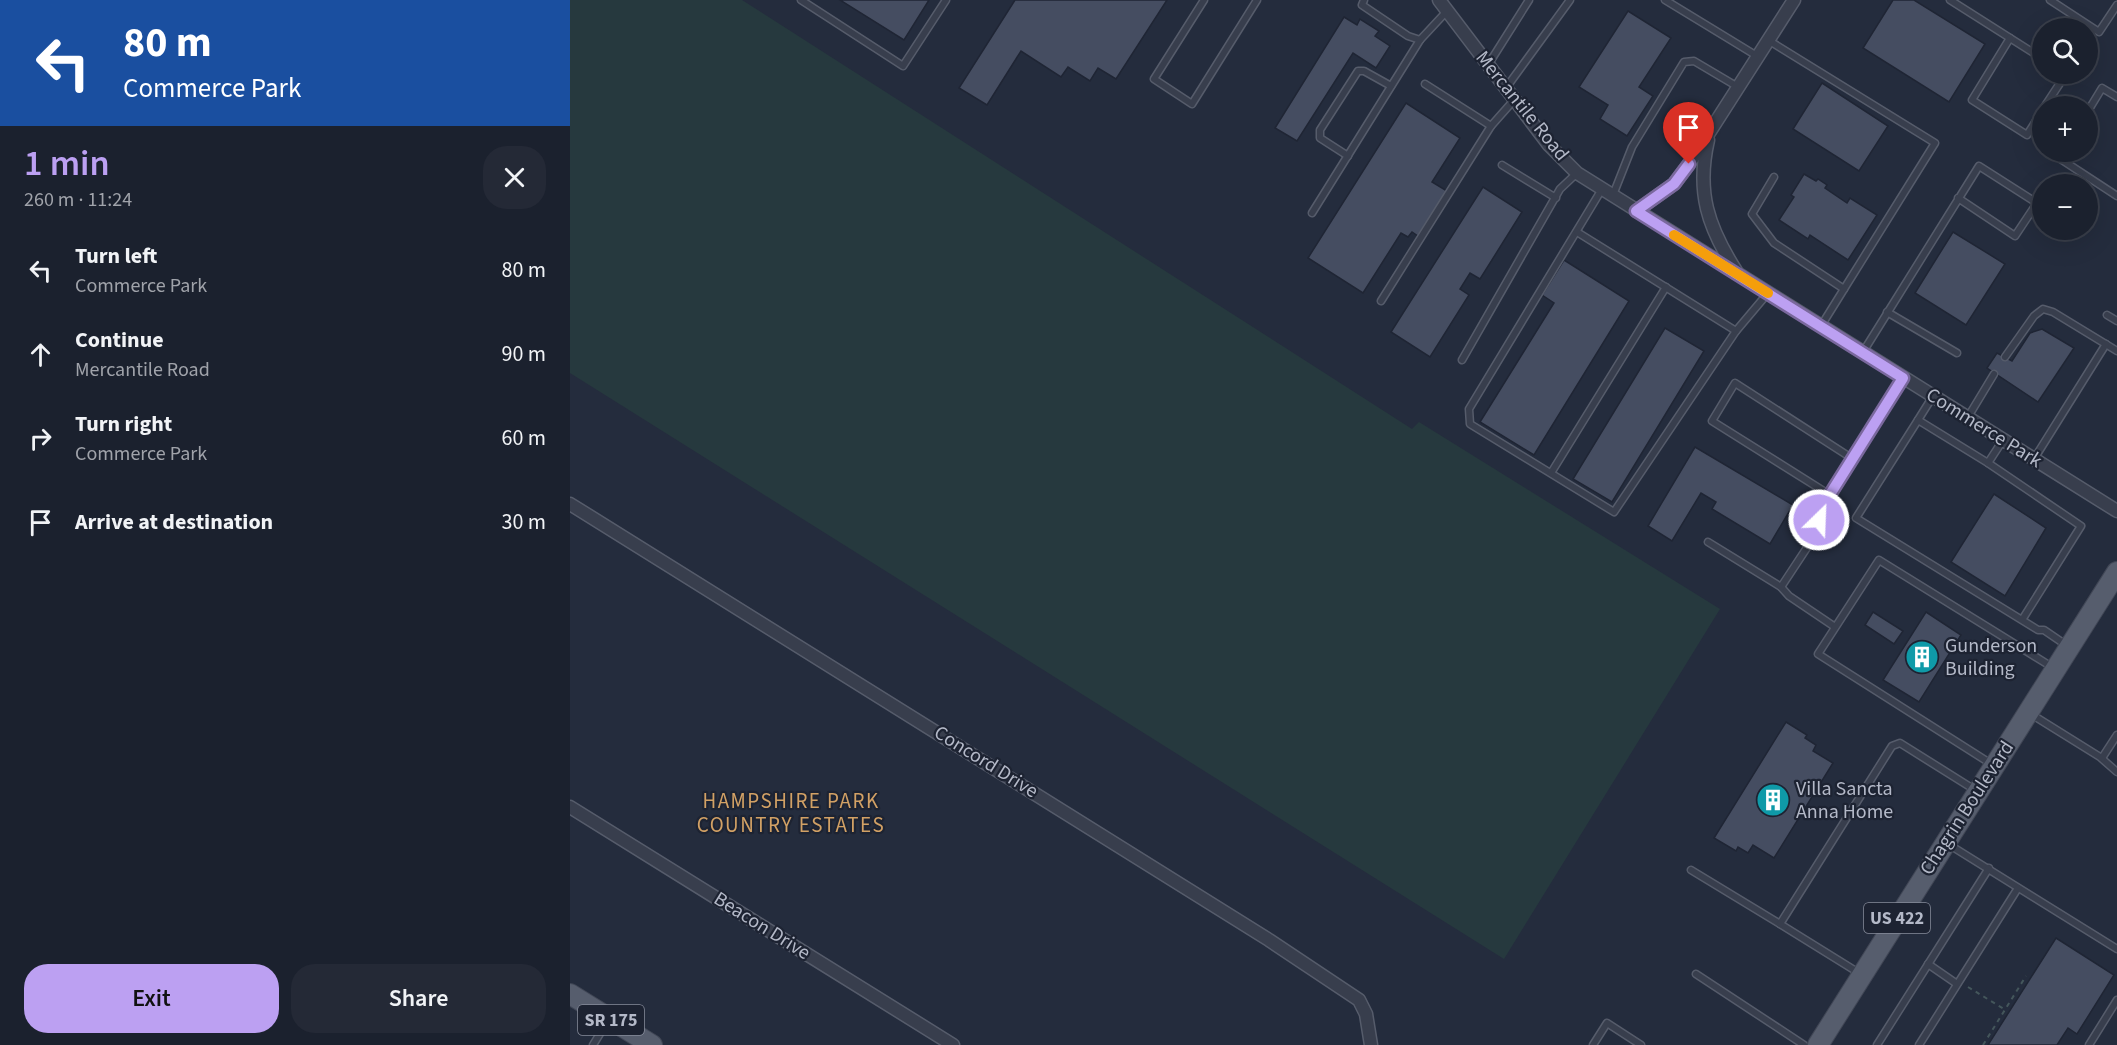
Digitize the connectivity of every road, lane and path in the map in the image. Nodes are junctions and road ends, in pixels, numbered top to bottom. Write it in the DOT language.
graph roads {
  1 [pos="801,0"];
  2 [pos="945,0"];
  3 [pos="1204,0"];
  4 [pos="1257,0"];
  5 [pos="1364,0"];
  6 [pos="1439,0"];
  7 [pos="1529,0"];
  8 [pos="1570,0"];
  9 [pos="1665,0"];
  10 [pos="1794,0"];
  11 [pos="1950,0"];
  12 [pos="2050,0"];
  13 [pos="2117,4"];
  14 [pos="1447,11"];
  15 [pos="2010,38"];
  16 [pos="1420,40"];
  17 [pos="1768,40"];
  18 [pos="2032,52"];
  19 [pos="1758,57"];
  20 [pos="1488,65"];
  21 [pos="1425,84"];
  22 [pos="1391,87"];
  23 [pos="1738,87"];
  24 [pos="1506,89"];
  25 [pos="2097,96"];
  26 [pos="2117,97"];
  27 [pos="1514,100"];
  28 [pos="1491,126"];
  29 [pos="2032,127"];
  30 [pos="1712,128"];
  31 [pos="1348,156"];
  32 [pos="2065,162"];
  33 [pos="1502,165"];
  34 [pos="1577,173"];
  35 [pos="1774,177"];
  36 [pos="1607,193"];
  37 [pos="2117,196"];
  38 [pos="1556,198"];
  39 [pos="1958,198"];
  40 [pos="1636,211"];
  41 [pos="1312,213"];
  42 [pos="1577,232"];
  43 [pos="1739,276"];
  44 [pos="1666,287"];
  45 [pos="1844,289"];
  46 [pos="1768,293"];
  47 [pos="1381,302"];
  48 [pos="1887,312"];
  49 [pos="2107,315"];
  50 [pos="2117,321"];
  51 [pos="1821,326"];
  52 [pos="1736,331"];
  53 [pos="2106,344"];
  54 [pos="2117,351"];
  55 [pos="1862,352"];
  56 [pos="1957,354"];
  57 [pos="2005,357"];
  58 [pos="1462,360"];
  59 [pos="1994,374"];
  60 [pos="1903,378"];
  61 [pos="1933,396"];
  62 [pos="1967,418"];
  63 [pos="1918,420"];
  64 [pos="2003,440"];
  65 [pos="1853,459"];
  66 [pos="2034,459"];
  67 [pos="1988,463"];
  68 [pos="1551,473"];
  69 [pos="1830,495"];
  70 [pos="570,504"];
  71 [pos="2117,511"];
  72 [pos="1708,542"];
  73 [pos="2117,572"];
  74 [pos="1781,587"];
  75 [pos="2022,620"];
  76 [pos="1835,627"];
  77 [pos="2069,647"];
  78 [pos="2055,669"];
  79 [pos="2028,712"];
  80 [pos="2117,735"];
  81 [pos="2102,758"];
  82 [pos="1994,766"];
  83 [pos="2117,772"];
  84 [pos="1978,792"];
  85 [pos="570,807"];
  86 [pos="1945,842"];
  87 [pos="1989,868"];
  88 [pos="1691,870"];
  89 [pos="2018,888"];
  90 [pos="1780,924"];
  91 [pos="2117,949"];
  92 [pos="1928,964"];
  93 [pos="1696,974"];
  94 [pos="1862,975"];
  95 [pos="2026,976"];
  96 [pos="1960,984"];
  97 [pos="570,994"];
  98 [pos="2117,999"];
  99 [pos="2005,1010"];
  100 [pos="609,1019"];
  101 [pos="593,1045"];
  102 [pos="652,1045"];
  103 [pos="953,1045"];
  104 [pos="1371,1045"];
  105 [pos="1593,1045"];
  106 [pos="1641,1045"];
  107 [pos="1804,1045"];
  108 [pos="1818,1045"];
  109 [pos="1877,1045"];
  110 [pos="1919,1045"];
  111 [pos="1983,1045"];
  112 [pos="2090,1045"];
  1 -- 2 [label="lane"];
  3 -- 4 [label="lane"];
  5 -- 16 [label="lane"];
  6 -- 14 [label="street, Mercantile Road"];
  7 -- 20 [label="lane"];
  8 -- 24 [label="lane"];
  9 -- 19 [label="lane"];
  10 -- 17 [label="street, Commerce Park"];
  11 -- 15 [label="lane"];
  12 -- 13 [label="lane"];
  14 -- 16 [label="lane"];
  14 -- 20 [label="street, Mercantile Road"];
  15 -- 18 [label="lane"];
  15 -- 29 [label="lane"];
  16 -- 22 [label="lane"];
  17 -- 19 [label="street, Commerce Park"];
  17 -- 45 [label="lane"];
  19 -- 23 [label="street, Commerce Park"];
  20 -- 24 [label="street, Mercantile Road"];
  21 -- 28 [label="lane"];
  22 -- 31 [label="lane"];
  22 -- 31 [label="lane"];
  23 -- 30 [label="street, Commerce Park"];
  23 -- 36 [label="lane"];
  24 -- 27 [label="street, Mercantile Road"];
  25 -- 26 [label="lane"];
  27 -- 28 [label="lane"];
  27 -- 34 [label="street, Mercantile Road"];
  28 -- 47 [label="lane"];
  30 -- 40 [label="street, Commerce Park"];
  30 -- 43 [label="street, Commerce Park"];
  31 -- 41 [label="lane"];
  32 -- 37 [label="lane"];
  33 -- 38 [label="lane"];
  34 -- 36 [label="street, Mercantile Road"];
  34 -- 38 [label="lane"];
  35 -- 45 [label="lane"];
  36 -- 40 [label="street, Mercantile Road"];
  36 -- 42 [label="lane"];
  38 -- 58 [label="lane"];
  39 -- 39 [label="lane"];
  39 -- 48 [label="lane"];
  40 -- 43 [label="street, Mercantile Road"];
  42 -- 44 [label="lane"];
  42 -- 68 [label="lane"];
  43 -- 46 [label="street, Commerce Park"];
  44 -- 52 [label="lane"];
  44 -- 68 [label="lane"];
  45 -- 51 [label="lane"];
  46 -- 51 [label="street, Commerce Park"];
  46 -- 52 [label="lane"];
  48 -- 55 [label="lane"];
  48 -- 56 [label="lane"];
  49 -- 50 [label="lane"];
  51 -- 55 [label="street, Commerce Park"];
  52 -- 68 [label="lane"];
  53 -- 54 [label="lane"];
  53 -- 57 [label="lane"];
  53 -- 66 [label="lane"];
  55 -- 60 [label="street, Commerce Park"];
  59 -- 62 [label="lane"];
  60 -- 61 [label="street, Commerce Park"];
  60 -- 65 [label="lane"];
  61 -- 62 [label="street, Commerce Park"];
  61 -- 63 [label="lane"];
  62 -- 64 [label="street, Commerce Park"];
  63 -- 67 [label="lane"];
  63 -- 75 [label="lane"];
  64 -- 66 [label="street, Commerce Park"];
  64 -- 67 [label="lane"];
  65 -- 69 [label="lane"];
  65 -- 69 [label="lane"];
  66 -- 71 [label="street, Commerce Park"];
  67 -- 75 [label="lane"];
  69 -- 74 [label="lane"];
  70 -- 104 [label="street, Concord Drive"];
  72 -- 74 [label="lane"];
  73 -- 77 [label="main road, Chagrin Boulevard / US 422"];
  74 -- 76 [label="lane"];
  75 -- 77 [label="lane"];
  76 -- 78 [label="lane"];
  76 -- 82 [label="lane"];
  77 -- 78 [label="main road, Chagrin Boulevard / US 422"];
  78 -- 79 [label="main road, Chagrin Boulevard / US 422"];
  79 -- 81 [label="lane"];
  79 -- 82 [label="main road, Chagrin Boulevard / US 422"];
  80 -- 81 [label="lane"];
  81 -- 83 [label="lane"];
  82 -- 84 [label="main road, Chagrin Boulevard / US 422"];
  84 -- 86 [label="main road, Chagrin Boulevard / US 422"];
  84 -- 90 [label="lane"];
  85 -- 103 [label="street, Beacon Drive"];
  86 -- 87 [label="lane"];
  86 -- 94 [label="main road, Chagrin Boulevard / US 422"];
  87 -- 89 [label="lane"];
  87 -- 92 [label="lane"];
  88 -- 90 [label="lane"];
  89 -- 91 [label="lane"];
  89 -- 96 [label="lane"];
  90 -- 94 [label="lane"];
  92 -- 96 [label="lane"];
  92 -- 109 [label="lane"];
  93 -- 107 [label="lane"];
  94 -- 108 [label="main road, Chagrin Boulevard / US 422"];
  95 -- 99 [label="path"];
  96 -- 99 [label="path"];
  96 -- 110 [label="lane"];
  97 -- 100 [label="main road, SR 175"];
  98 -- 112 [label="lane"];
  99 -- 111 [label="path"];
  100 -- 101 [label="lane"];
  100 -- 102 [label="main road, SR 175"];
  105 -- 106 [label="lane"];
}
